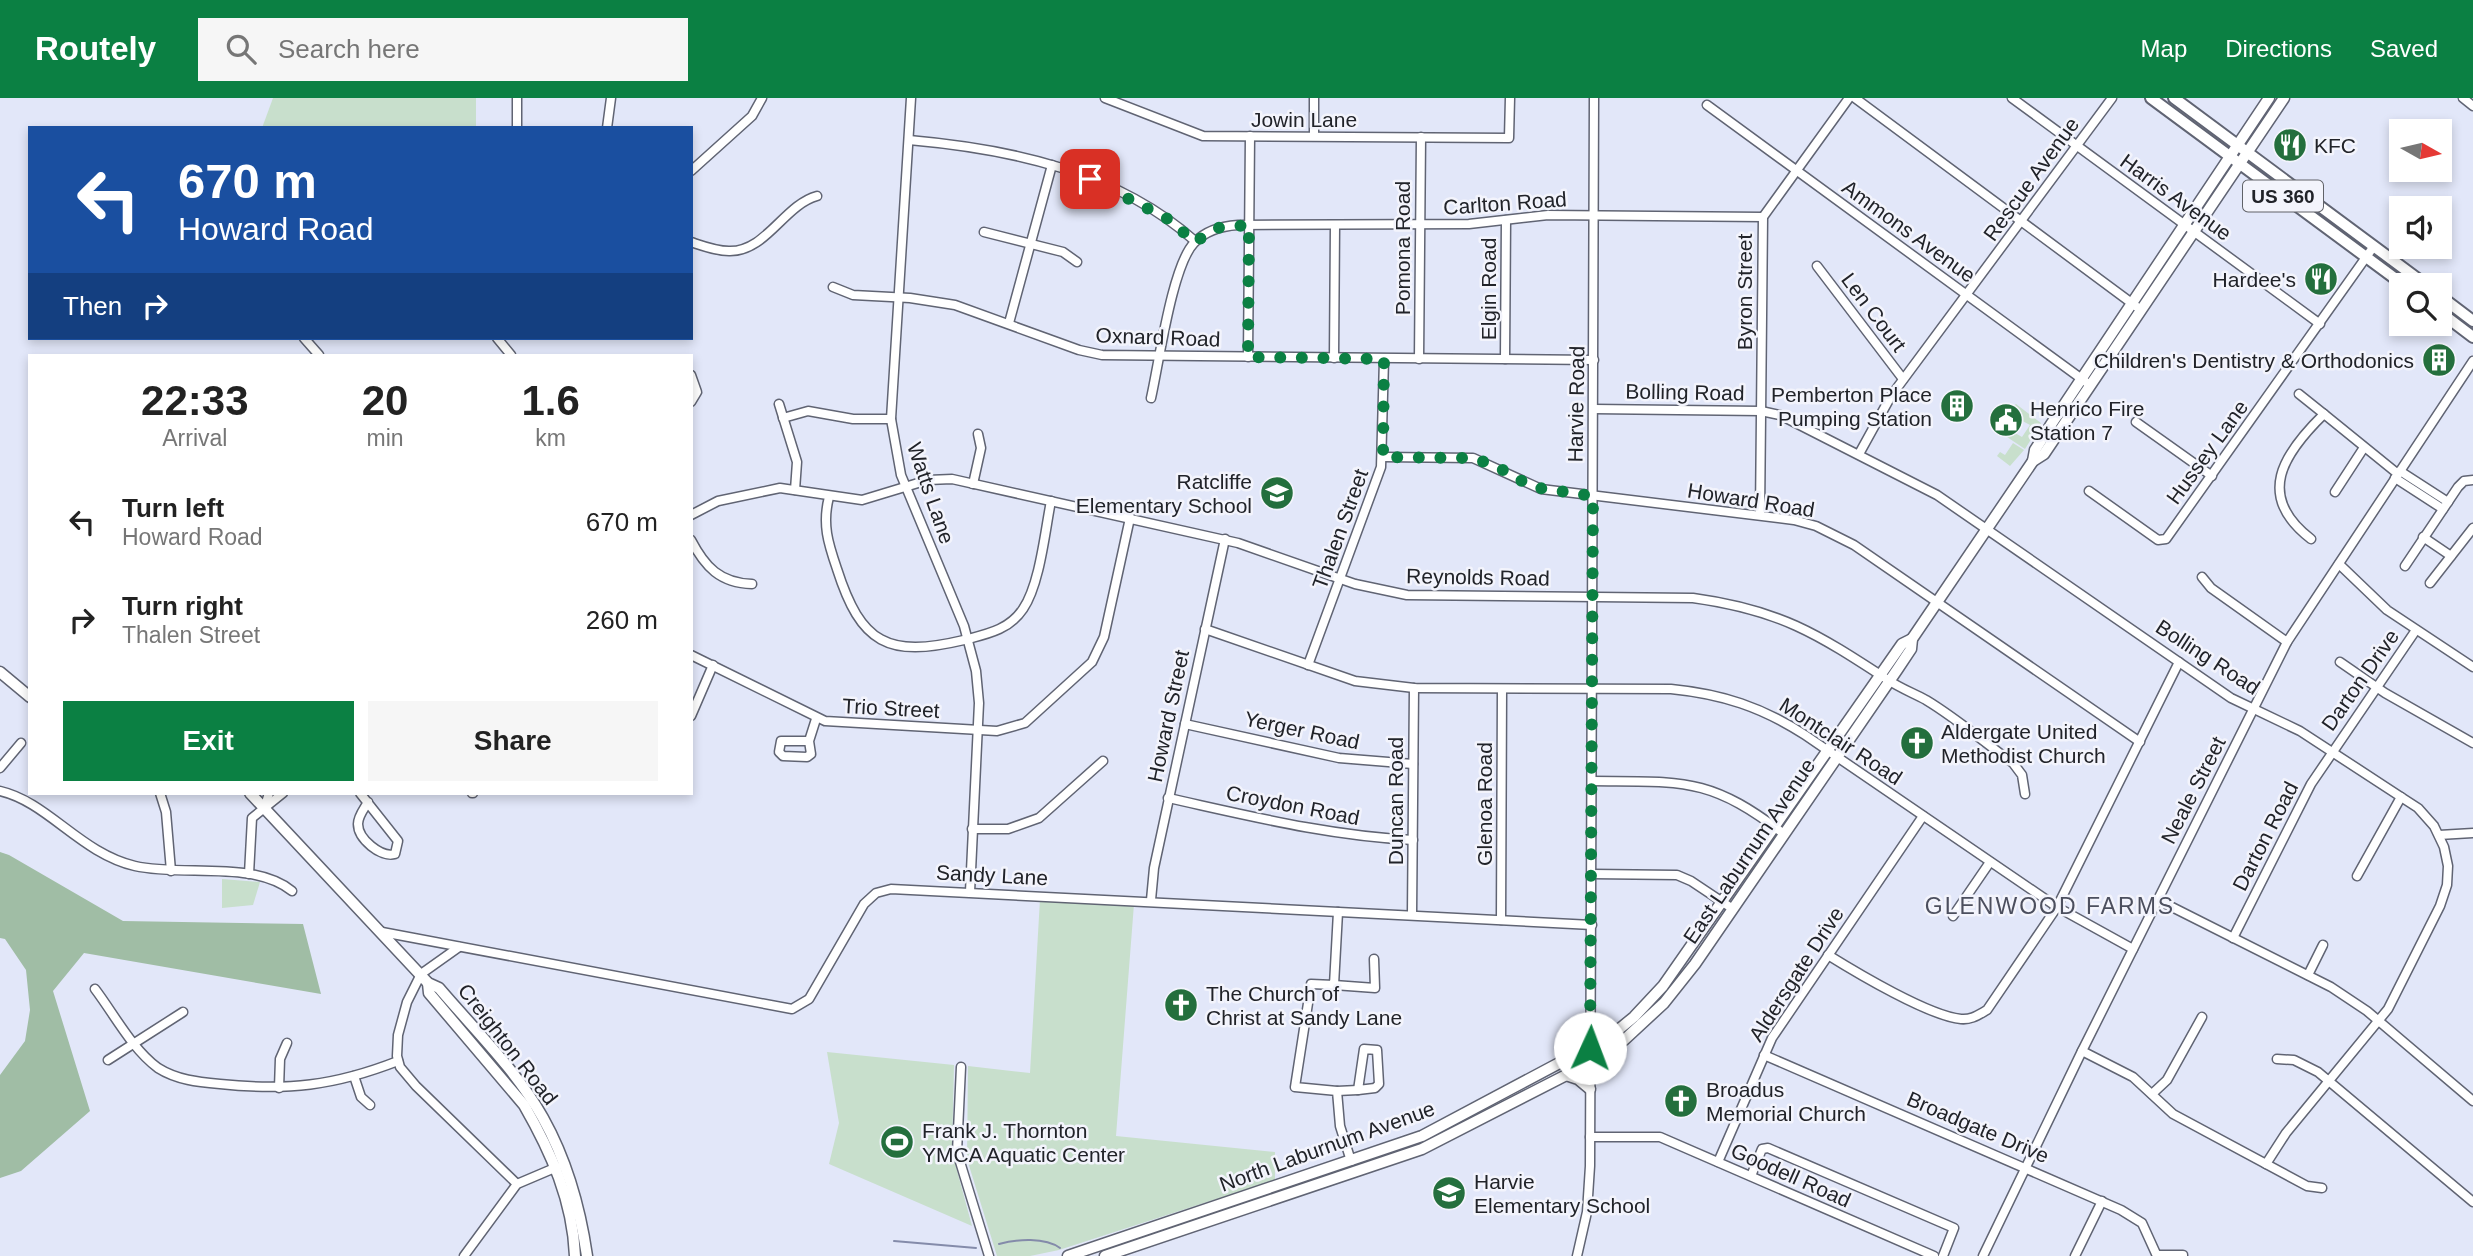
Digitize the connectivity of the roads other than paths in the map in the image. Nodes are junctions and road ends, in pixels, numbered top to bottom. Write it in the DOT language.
graph roads {
  1 [pos="517,98"];
  2 [pos="611,98"];
  3 [pos="762,98"];
  4 [pos="911,98"];
  5 [pos="1105,98"];
  6 [pos="1314,98"];
  7 [pos="1510,98"];
  8 [pos="1594,98"];
  9 [pos="1849,98"];
  10 [pos="1856,98"];
  11 [pos="2012,98"];
  12 [pos="2112,98"];
  13 [pos="2151,98"];
  14 [pos="2174,98"];
  15 [pos="2269,98"];
  16 [pos="2284,98"];
  17 [pos="2463,98"];
  18 [pos="1707,105"];
  19 [pos="2473,106"];
  20 [pos="517,126"];
  21 [pos="607,126"];
  22 [pos="1250,136"];
  23 [pos="1314,136"];
  24 [pos="1421,137"];
  25 [pos="909,140"];
  26 [pos="2077,146"];
  27 [pos="2242,149"];
  28 [pos="2235,160"];
  29 [pos="1052,165"];
  30 [pos="693,169"];
  31 [pos="1796,169"];
  32 [pos="817,196"];
  33 [pos="1595,215"];
  34 [pos="1763,217"];
  35 [pos="1506,220"];
  36 [pos="2022,221"];
  37 [pos="1249,225"];
  38 [pos="1335,225"];
  39 [pos="1420,225"];
  40 [pos="2184,225"];
  41 [pos="984,232"];
  42 [pos="2193,232"];
  43 [pos="1195,242"];
  44 [pos="693,243"];
  45 [pos="1030,244"];
  46 [pos="2374,246"];
  47 [pos="2367,257"];
  48 [pos="1077,262"];
  49 [pos="1817,266"];
  50 [pos="2410,273"];
  51 [pos="2389,274"];
  52 [pos="833,287"];
  53 [pos="1967,295"];
  54 [pos="897,297"];
  55 [pos="2131,303"];
  56 [pos="2452,305"];
  57 [pos="2141,310"];
  58 [pos="2452,321"];
  59 [pos="2473,321"];
  60 [pos="1009,323"];
  61 [pos="2320,324"];
  62 [pos="2473,337"];
  63 [pos="306,340"];
  64 [pos="499,340"];
  65 [pos="318,354"];
  66 [pos="510,354"];
  67 [pos="1160,357"];
  68 [pos="1248,357"];
  69 [pos="1334,358"];
  70 [pos="1384,359"];
  71 [pos="1419,359"];
  72 [pos="1505,359"];
  73 [pos="1594,360"];
  74 [pos="2473,361"];
  75 [pos="1903,379"];
  76 [pos="2086,382"];
  77 [pos="693,383"];
  78 [pos="2299,394"];
  79 [pos="1151,398"];
  80 [pos="693,400"];
  81 [pos="779,404"];
  82 [pos="1594,409"];
  83 [pos="1761,411"];
  84 [pos="2324,414"];
  85 [pos="783,418"];
  86 [pos="891,419"];
  87 [pos="2136,422"];
  88 [pos="978,434"];
  89 [pos="2363,449"];
  90 [pos="1859,454"];
  91 [pos="1383,457"];
  92 [pos="2398,474"];
  93 [pos="2212,476"];
  94 [pos="2473,480"];
  95 [pos="973,484"];
  96 [pos="905,487"];
  97 [pos="795,490"];
  98 [pos="2089,491"];
  99 [pos="2335,492"];
  100 [pos="1593,496"];
  101 [pos="828,497"];
  102 [pos="1051,501"];
  103 [pos="2445,505"];
  104 [pos="693,514"];
  105 [pos="1760,515"];
  106 [pos="1130,518"];
  107 [pos="2473,528"];
  108 [pos="1987,529"];
  109 [pos="2423,537"];
  110 [pos="1225,539"];
  111 [pos="2311,539"];
  112 [pos="693,544"];
  113 [pos="2451,556"];
  114 [pos="2339,564"];
  115 [pos="2405,566"];
  116 [pos="2202,577"];
  117 [pos="1339,579"];
  118 [pos="2430,583"];
  119 [pos="752,584"];
  120 [pos="1592,596"];
  121 [pos="1937,602"];
  122 [pos="1205,629"];
  123 [pos="2416,630"];
  124 [pos="969,639"];
  125 [pos="1912,639"];
  126 [pos="2287,642"];
  127 [pos="693,656"];
  128 [pos="2179,662"];
  129 [pos="2340,662"];
  130 [pos="713,665"];
  131 [pos="1308,665"];
  132 [pos="2473,667"];
  133 [pos="0,672"];
  134 [pos="1884,678"];
  135 [pos="1414,688"];
  136 [pos="2378,688"];
  137 [pos="1502,689"];
  138 [pos="1592,689"];
  139 [pos="28,695"];
  140 [pos="2254,708"];
  141 [pos="693,711"];
  142 [pos="817,719"];
  143 [pos="1185,723"];
  144 [pos="978,730"];
  145 [pos="808,741"];
  146 [pos="2140,742"];
  147 [pos="21,743"];
  148 [pos="2473,744"];
  149 [pos="2332,751"];
  150 [pos="1832,754"];
  151 [pos="1103,761"];
  152 [pos="1413,764"];
  153 [pos="0,768"];
  154 [pos="1592,781"];
  155 [pos="0,790"];
  156 [pos="2025,794"];
  157 [pos="161,795"];
  158 [pos="252,795"];
  159 [pos="268,795"];
  160 [pos="280,795"];
  161 [pos="362,795"];
  162 [pos="2401,797"];
  163 [pos="1168,798"];
  164 [pos="368,802"];
  165 [pos="265,806"];
  166 [pos="1923,816"];
  167 [pos="1775,827"];
  168 [pos="972,829"];
  169 [pos="2473,832"];
  170 [pos="1784,834"];
  171 [pos="2439,835"];
  172 [pos="1413,840"];
  173 [pos="1990,862"];
  174 [pos="171,871"];
  175 [pos="249,874"];
  176 [pos="1592,874"];
  177 [pos="2357,876"];
  178 [pos="292,891"];
  179 [pos="970,892"];
  180 [pos="1151,900"];
  181 [pos="2158,900"];
  182 [pos="1722,902"];
  183 [pos="2057,907"];
  184 [pos="1733,909"];
  185 [pos="1338,912"];
  186 [pos="1412,915"];
  187 [pos="1953,916"];
  188 [pos="1501,920"];
  189 [pos="1592,925"];
  190 [pos="382,932"];
  191 [pos="2233,938"];
  192 [pos="2323,945"];
  193 [pos="459,947"];
  194 [pos="2133,949"];
  195 [pos="1828,955"];
  196 [pos="1374,959"];
  197 [pos="421,974"];
  198 [pos="2308,975"];
  199 [pos="1334,985"];
  200 [pos="95,989"];
  201 [pos="183,1012"];
  202 [pos="2202,1017"];
  203 [pos="2379,1020"];
  204 [pos="134,1042"];
  205 [pos="287,1043"];
  206 [pos="1590,1048"];
  207 [pos="2082,1051"];
  208 [pos="1763,1055"];
  209 [pos="2277,1059"];
  210 [pos="108,1060"];
  211 [pos="398,1061"];
  212 [pos="1590,1062"];
  213 [pos="961,1067"];
  214 [pos="1566,1075"];
  215 [pos="354,1076"];
  216 [pos="2329,1081"];
  217 [pos="279,1088"];
  218 [pos="1590,1089"];
  219 [pos="1358,1090"];
  220 [pos="1337,1091"];
  221 [pos="2152,1094"];
  222 [pos="2473,1101"];
  223 [pos="370,1105"];
  224 [pos="1590,1137"];
  225 [pos="1351,1161"];
  226 [pos="1718,1162"];
  227 [pos="2266,1164"];
  228 [pos="560,1166"];
  229 [pos="2026,1166"];
  230 [pos="1751,1176"];
  231 [pos="517,1184"];
  232 [pos="2322,1188"];
  233 [pos="2102,1201"];
  234 [pos="2473,1202"];
  235 [pos="2157,1255"];
  236 [pos="2183,1255"];
  237 [pos="464,1256"];
  238 [pos="575,1256"];
  239 [pos="587,1256"];
  240 [pos="989,1256"];
  241 [pos="1068,1256"];
  242 [pos="1105,1256"];
  243 [pos="1577,1256"];
  244 [pos="1934,1256"];
  245 [pos="1943,1256"];
  246 [pos="1983,1256"];
  247 [pos="2075,1256"];
  1 -- 20 [label="street"];
  2 -- 21 [label="street"];
  3 -- 30 [label="street"];
  4 -- 25 [label="street, Watts Lane"];
  5 -- 22 [label="street, Jowin Lane"];
  6 -- 23 [label="street"];
  7 -- 24 [label="street, Jowin Lane"];
  8 -- 33 [label="street, Harvie Road"];
  9 -- 31 [label="street, Byron Street"];
  10 -- 36 [label="street"];
  11 -- 26 [label="street, Harris Avenue"];
  12 -- 26 [label="street, Rescue Avenue"];
  13 -- 28 [label="highway, US 360"];
  14 -- 27 [label="highway, US 360"];
  15 -- 27 [label="main road"];
  16 -- 27 [label="main road"];
  17 -- 19 [label="street"];
  18 -- 31 [label="street, Ammons Avenue"];
  22 -- 23 [label="street, Jowin Lane"];
  22 -- 37 [label="street"];
  23 -- 24 [label="street, Jowin Lane"];
  24 -- 39 [label="street, Pomona Road"];
  25 -- 29 [label="street"];
  25 -- 54 [label="street, Watts Lane"];
  26 -- 36 [label="street, Rescue Avenue"];
  26 -- 40 [label="street, Harris Avenue"];
  27 -- 28 [label="main road"];
  27 -- 46 [label="highway, US 360"];
  28 -- 40 [label="main road, East Laburnum Avenue"];
  28 -- 42 [label="main road, East Laburnum Avenue"];
  28 -- 47 [label="highway, US 360"];
  29 -- 43 [label="street"];
  29 -- 45 [label="street"];
  31 -- 34 [label="street, Byron Street"];
  31 -- 53 [label="street, Ammons Avenue"];
  32 -- 44 [label="street"];
  33 -- 34 [label="street, Carlton Road"];
  33 -- 35 [label="street, Carlton Road"];
  33 -- 73 [label="street, Harvie Road"];
  34 -- 83 [label="street, Byron Street"];
  35 -- 39 [label="street, Carlton Road"];
  35 -- 72 [label="street, Elgin Road"];
  36 -- 53 [label="street, Rescue Avenue"];
  36 -- 55 [label="street"];
  37 -- 38 [label="street, Carlton Road"];
  37 -- 43 [label="street, Carlton Road"];
  37 -- 68 [label="street"];
  38 -- 39 [label="street, Carlton Road"];
  38 -- 69 [label="street"];
  39 -- 71 [label="street, Pomona Road"];
  40 -- 42 [label="street, Harris Avenue"];
  40 -- 55 [label="main road, East Laburnum Avenue"];
  41 -- 45 [label="street"];
  42 -- 57 [label="main road, East Laburnum Avenue"];
  42 -- 61 [label="street, Harris Avenue"];
  43 -- 67 [label="street"];
  45 -- 48 [label="street"];
  45 -- 60 [label="street"];
  46 -- 47 [label="street, Hussey Lane"];
  46 -- 50 [label="highway, US 360"];
  47 -- 51 [label="highway, US 360"];
  47 -- 61 [label="street, Hussey Lane"];
  49 -- 75 [label="street, Len Court"];
  52 -- 54 [label="street, Oxnard Road"];
  53 -- 75 [label="street, Rescue Avenue"];
  53 -- 76 [label="street, Ammons Avenue"];
  54 -- 60 [label="street, Oxnard Road"];
  54 -- 86 [label="street, Watts Lane"];
  55 -- 57 [label="street"];
  55 -- 76 [label="main road, East Laburnum Avenue"];
  56 -- 59 [label="highway"];
  57 -- 76 [label="main road, East Laburnum Avenue"];
  58 -- 62 [label="highway"];
  60 -- 67 [label="street, Oxnard Road"];
  61 -- 93 [label="street, Hussey Lane"];
  63 -- 65 [label="street"];
  64 -- 66 [label="street"];
  67 -- 68 [label="street, Oxnard Road"];
  67 -- 79 [label="street"];
  68 -- 69 [label="street, Oxnard Road"];
  69 -- 70 [label="street, Oxnard Road"];
  70 -- 71 [label="street, Oxnard Road"];
  70 -- 91 [label="street, Thalen Street"];
  71 -- 72 [label="street, Oxnard Road"];
  72 -- 73 [label="street, Oxnard Road"];
  73 -- 82 [label="street, Harvie Road"];
  74 -- 92 [label="street, Neale Street"];
  75 -- 90 [label="street, Rescue Avenue"];
  76 -- 108 [label="main road, East Laburnum Avenue"];
  77 -- 80 [label="street"];
  78 -- 84 [label="street"];
  81 -- 85 [label="street"];
  82 -- 83 [label="street, Bolling Road"];
  82 -- 100 [label="street, Harvie Road"];
  83 -- 90 [label="street, Bolling Road"];
  83 -- 105 [label="street, Byron Street"];
  84 -- 89 [label="street"];
  84 -- 111 [label="street"];
  85 -- 86 [label="street"];
  85 -- 97 [label="street"];
  86 -- 96 [label="street, Watts Lane"];
  87 -- 93 [label="street"];
  88 -- 95 [label="street"];
  89 -- 92 [label="street"];
  89 -- 99 [label="street"];
  90 -- 108 [label="street, Bolling Road"];
  91 -- 100 [label="street, Howard Road"];
  91 -- 117 [label="street, Thalen Street"];
  92 -- 103 [label="street"];
  92 -- 114 [label="street, Neale Street"];
  93 -- 98 [label="street, Hussey Lane"];
  94 -- 103 [label="street"];
  95 -- 96 [label="street, Reynolds Road"];
  95 -- 102 [label="street, Reynolds Road"];
  96 -- 101 [label="street, Reynolds Road"];
  96 -- 124 [label="street, Watts Lane"];
  97 -- 101 [label="street, Reynolds Road"];
  97 -- 104 [label="street, Reynolds Road"];
  100 -- 105 [label="street, Howard Road"];
  100 -- 120 [label="street, Harvie Road"];
  101 -- 124 [label="street"];
  102 -- 106 [label="street, Reynolds Road"];
  102 -- 124 [label="street"];
  103 -- 109 [label="street"];
  105 -- 121 [label="street, Howard Road"];
  106 -- 110 [label="street, Reynolds Road"];
  106 -- 144 [label="street, Trio Street"];
  107 -- 113 [label="street"];
  108 -- 121 [label="main road, East Laburnum Avenue"];
  108 -- 128 [label="street, Bolling Road"];
  109 -- 113 [label="street"];
  109 -- 115 [label="street"];
  110 -- 117 [label="street, Reynolds Road"];
  110 -- 122 [label="street, Howard Street"];
  112 -- 119 [label="street"];
  113 -- 118 [label="street"];
  114 -- 123 [label="street"];
  114 -- 126 [label="street, Neale Street"];
  116 -- 126 [label="street"];
  117 -- 120 [label="street, Reynolds Road"];
  117 -- 131 [label="street, Thalen Street"];
  120 -- 134 [label="street, Reynolds Road"];
  120 -- 138 [label="street, Harvie Road"];
  121 -- 125 [label="main road, East Laburnum Avenue"];
  121 -- 146 [label="street, Howard Road"];
  122 -- 131 [label="street, Montclair Road"];
  122 -- 143 [label="street, Howard Street"];
  123 -- 132 [label="street"];
  123 -- 136 [label="street, Darton Drive"];
  124 -- 144 [label="street, Watts Lane"];
  125 -- 134 [label="main road, East Laburnum Avenue"];
  125 -- 134 [label="main road, East Laburnum Avenue"];
  126 -- 140 [label="street, Neale Street"];
  127 -- 130 [label="street, Trio Street"];
  128 -- 140 [label="street, Bolling Road"];
  128 -- 146 [label="street"];
  129 -- 136 [label="street"];
  130 -- 141 [label="street"];
  130 -- 142 [label="street, Trio Street"];
  131 -- 135 [label="street, Montclair Road"];
  133 -- 139 [label="main road"];
  134 -- 150 [label="main road, East Laburnum Avenue"];
  134 -- 156 [label="street, Reynolds Road"];
  135 -- 137 [label="street, Montclair Road"];
  135 -- 152 [label="street, Duncan Road"];
  136 -- 148 [label="street"];
  136 -- 149 [label="street, Darton Drive"];
  137 -- 138 [label="street, Montclair Road"];
  137 -- 188 [label="street, Glenoa Road"];
  138 -- 150 [label="street, Montclair Road"];
  138 -- 154 [label="street, Harvie Road"];
  140 -- 149 [label="street, Bolling Road"];
  140 -- 181 [label="street, Neale Street"];
  142 -- 144 [label="street, Trio Street"];
  142 -- 145 [label="street"];
  143 -- 152 [label="street, Yerger Road"];
  143 -- 163 [label="street, Howard Street"];
  144 -- 168 [label="street, Watts Lane"];
  146 -- 183 [label="street"];
  147 -- 153 [label="street"];
  149 -- 162 [label="street, Bolling Road"];
  149 -- 191 [label="street, Darton Road"];
  150 -- 166 [label="street, Montclair Road"];
  150 -- 167 [label="main road, East Laburnum Avenue"];
  150 -- 170 [label="main road, East Laburnum Avenue"];
  151 -- 168 [label="street"];
  152 -- 172 [label="street, Duncan Road"];
  154 -- 167 [label="street"];
  154 -- 176 [label="street, Harvie Road"];
  155 -- 174 [label="street"];
  157 -- 174 [label="street"];
  158 -- 165 [label="main road, Creighton Road"];
  159 -- 165 [label="street"];
  160 -- 165 [label="street"];
  161 -- 164 [label="street"];
  162 -- 171 [label="street, Bolling Road"];
  162 -- 177 [label="street"];
  163 -- 172 [label="street, Croydon Road"];
  163 -- 180 [label="street, Howard Street"];
  164 -- 164 [label="street"];
  165 -- 175 [label="street"];
  165 -- 190 [label="main road, Creighton Road"];
  166 -- 173 [label="street, Montclair Road"];
  166 -- 195 [label="street, Aldersgate Drive"];
  167 -- 170 [label="street"];
  167 -- 182 [label="main road, East Laburnum Avenue"];
  168 -- 179 [label="street, Watts Lane"];
  169 -- 171 [label="street"];
  170 -- 184 [label="main road, East Laburnum Avenue"];
  171 -- 203 [label="street, Bolling Road"];
  172 -- 186 [label="street, Duncan Road"];
  173 -- 183 [label="street, Montclair Road"];
  173 -- 187 [label="street"];
  174 -- 175 [label="street"];
  175 -- 178 [label="street"];
  176 -- 182 [label="street"];
  176 -- 189 [label="street, Harvie Road"];
  179 -- 180 [label="street, Sandy Lane"];
  179 -- 193 [label="street, Sandy Lane"];
  180 -- 185 [label="street, Sandy Lane"];
  181 -- 191 [label="street"];
  181 -- 194 [label="street, Neale Street"];
  182 -- 184 [label="street"];
  182 -- 206 [label="main road, East Laburnum Avenue"];
  183 -- 194 [label="street, Montclair Road"];
  183 -- 195 [label="street"];
  184 -- 212 [label="main road, East Laburnum Avenue"];
  185 -- 186 [label="street, Sandy Lane"];
  185 -- 199 [label="street"];
  186 -- 188 [label="street, Sandy Lane"];
  188 -- 189 [label="street, Sandy Lane"];
  189 -- 206 [label="street, Harvie Road"];
  190 -- 193 [label="street, Sandy Lane"];
  190 -- 197 [label="main road, Creighton Road"];
  191 -- 198 [label="street"];
  192 -- 198 [label="street"];
  193 -- 197 [label="street"];
  194 -- 207 [label="street, Neale Street"];
  195 -- 208 [label="street, Aldersgate Drive"];
  196 -- 199 [label="street"];
  197 -- 211 [label="street"];
  197 -- 228 [label="main road, Creighton Road"];
  198 -- 203 [label="street"];
  199 -- 220 [label="street"];
  200 -- 204 [label="street"];
  201 -- 204 [label="street"];
  202 -- 221 [label="street"];
  203 -- 216 [label="street, Bolling Road"];
  203 -- 222 [label="street"];
  204 -- 210 [label="street"];
  204 -- 217 [label="street"];
  205 -- 217 [label="street"];
  206 -- 212 [label="street, Harvie Road"];
  206 -- 225 [label="main road, North Laburnum Avenue"];
  207 -- 221 [label="street"];
  207 -- 229 [label="street, Neale Street"];
  208 -- 226 [label="street, Aldersgate Drive"];
  208 -- 229 [label="street, Broadgate Drive"];
  209 -- 216 [label="street"];
  211 -- 215 [label="street"];
  211 -- 231 [label="street"];
  212 -- 214 [label="main road, North Laburnum Avenue"];
  212 -- 218 [label="street, Harvie Road"];
  213 -- 240 [label="street"];
  214 -- 218 [label="main road"];
  214 -- 242 [label="main road, North Laburnum Avenue"];
  215 -- 217 [label="street"];
  215 -- 223 [label="street"];
  216 -- 227 [label="street, Bolling Road"];
  216 -- 234 [label="street"];
  218 -- 224 [label="street, Harvie Road"];
  219 -- 219 [label="street"];
  219 -- 220 [label="street"];
  220 -- 225 [label="street"];
  221 -- 227 [label="street"];
  224 -- 226 [label="street, Goodell Road"];
  224 -- 243 [label="street, Harvie Road"];
  225 -- 241 [label="main road, North Laburnum Avenue"];
  226 -- 230 [label="street, Goodell Road"];
  227 -- 232 [label="street"];
  228 -- 231 [label="street"];
  228 -- 238 [label="main road, Creighton Road"];
  228 -- 239 [label="main road, Creighton Road"];
  229 -- 233 [label="street, Broadgate Drive"];
  229 -- 246 [label="street, Neale Street"];
  230 -- 244 [label="street, Goodell Road"];
  230 -- 245 [label="street"];
  231 -- 237 [label="street"];
  233 -- 235 [label="street, Broadgate Drive"];
  233 -- 247 [label="street"];
  235 -- 236 [label="street"];
}
